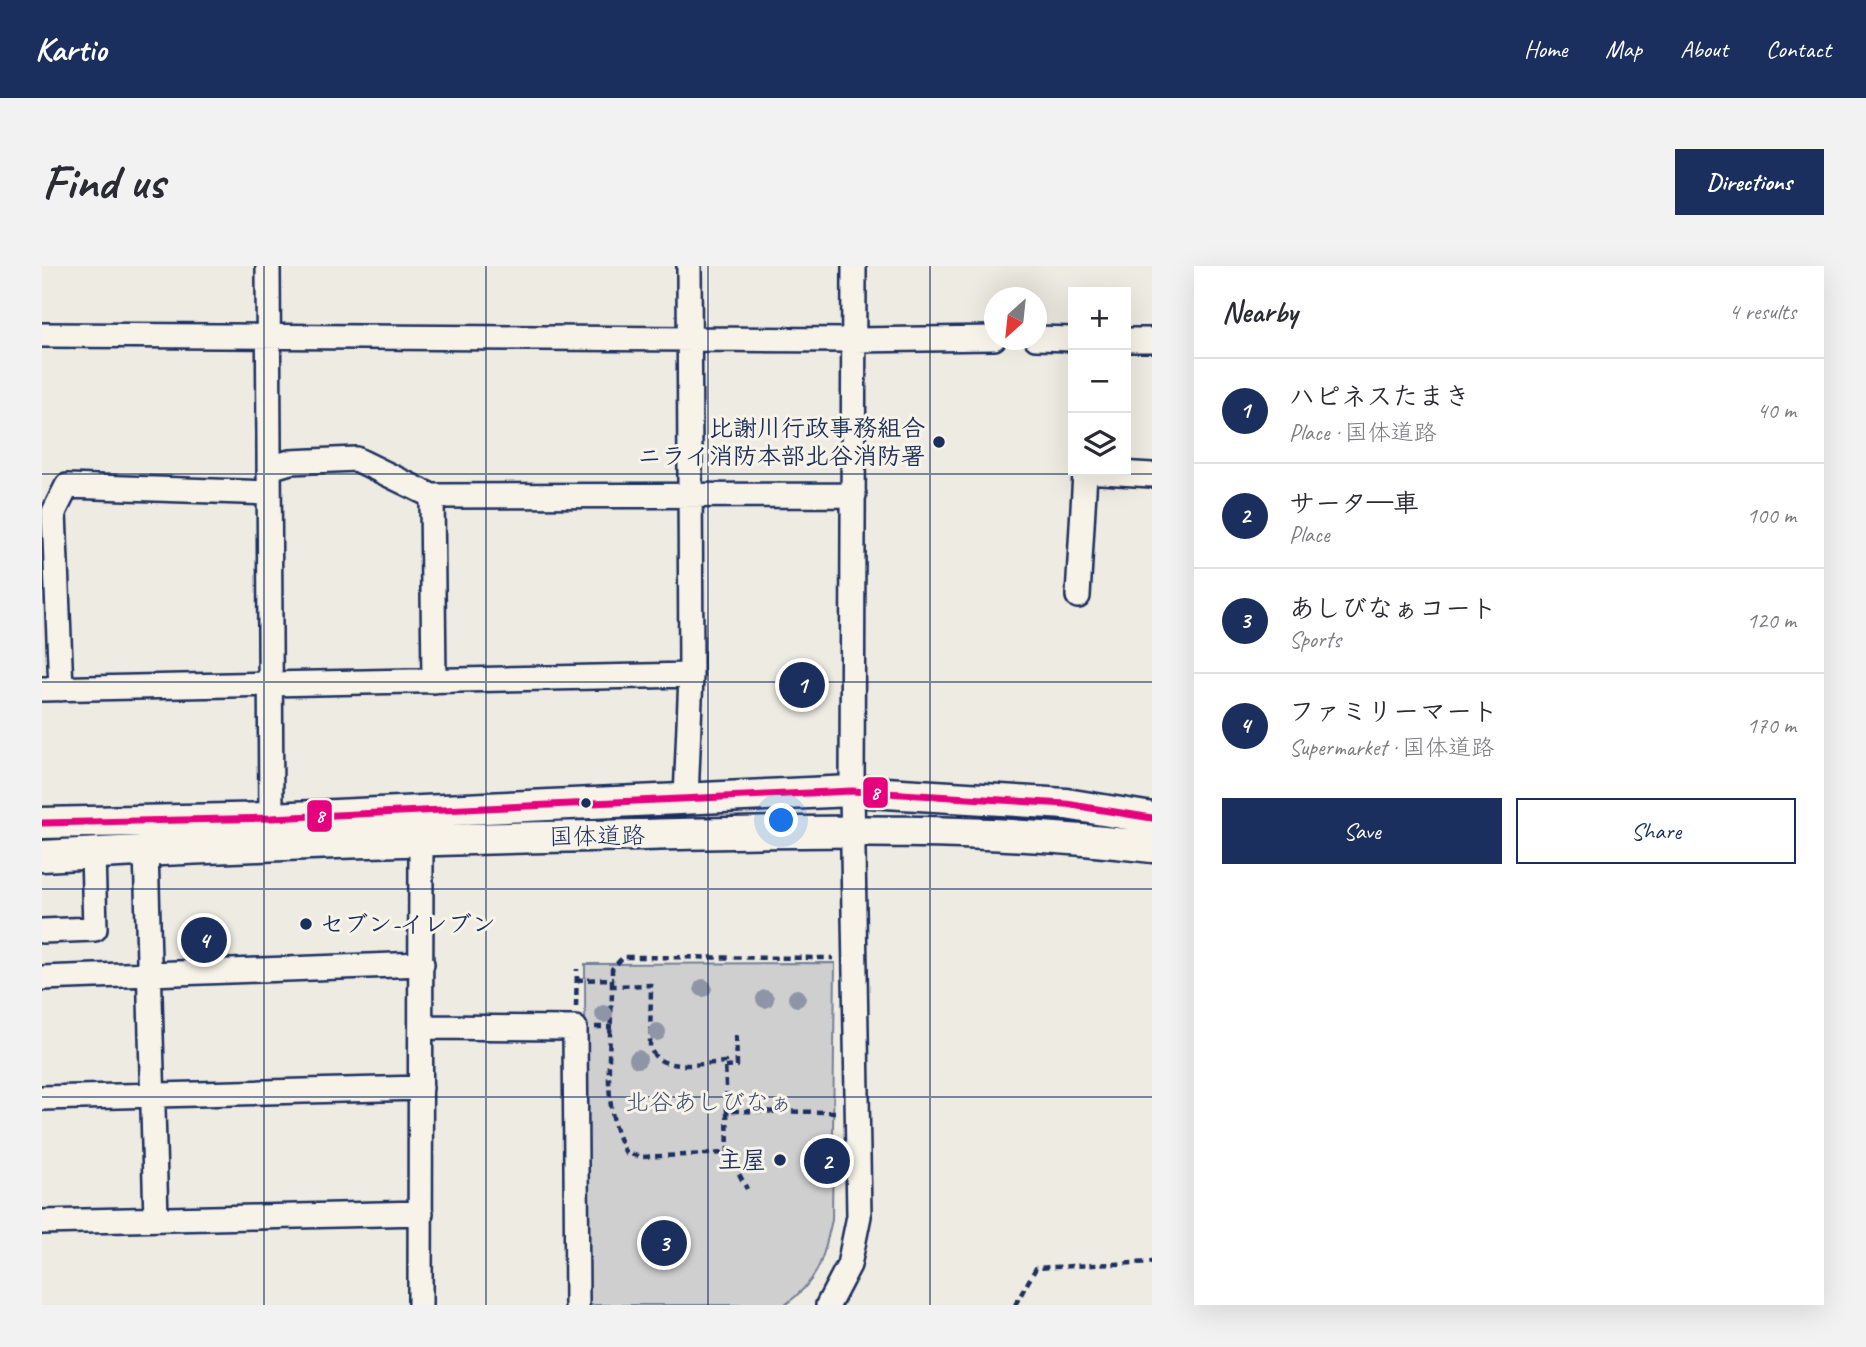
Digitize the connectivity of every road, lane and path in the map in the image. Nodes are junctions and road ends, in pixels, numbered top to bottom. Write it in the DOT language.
graph roads {
  1 [pos="268,266"];
  2 [pos="689,266"];
  3 [pos="854,266"];
  4 [pos="268,334"];
  5 [pos="42,335"];
  6 [pos="984,338"];
  7 [pos="1047,338"];
  8 [pos="688,339"];
  9 [pos="1068,339"];
  10 [pos="854,340"];
  11 [pos="1131,340"];
  12 [pos="1152,340"];
  13 [pos="270,468"];
  14 [pos="1131,474"];
  15 [pos="1152,475"];
  16 [pos="1085,476"];
  17 [pos="270,493"];
  18 [pos="854,495"];
  19 [pos="432,496"];
  20 [pos="690,496"];
  21 [pos="1078,596"];
  22 [pos="691,676"];
  23 [pos="434,681"];
  24 [pos="268,684"];
  25 [pos="51,689"];
  26 [pos="852,790"];
  27 [pos="686,799"];
  28 [pos="271,818"];
  29 [pos="1152,818"];
  30 [pos="42,823"];
  31 [pos="853,830"];
  32 [pos="421,840"];
  33 [pos="1152,847"];
  34 [pos="146,850"];
  35 [pos="93,853"];
  36 [pos="42,856"];
  37 [pos="42,931"];
  38 [pos="855,958"];
  39 [pos="422,964"];
  40 [pos="577,970"];
  41 [pos="148,974"];
  42 [pos="42,978"];
  43 [pos="613,979"];
  44 [pos="576,980"];
  45 [pos="612,986"];
  46 [pos="422,1027"];
  47 [pos="575,1027"];
  48 [pos="736,1030"];
  49 [pos="725,1067"];
  50 [pos="421,1088"];
  51 [pos="152,1094"];
  52 [pos="42,1098"];
  53 [pos="727,1111"];
  54 [pos="857,1113"];
  55 [pos="728,1153"];
  56 [pos="747,1189"];
  57 [pos="421,1213"];
  58 [pos="156,1219"];
  59 [pos="42,1222"];
  60 [pos="1152,1262"];
  61 [pos="420,1305"];
  62 [pos="577,1305"];
  63 [pos="828,1305"];
  64 [pos="1015,1305"];
  1 -- 4 [label="street"];
  2 -- 8 [label="street"];
  3 -- 10 [label="street"];
  4 -- 5 [label="street"];
  4 -- 8 [label="street"];
  4 -- 13 [label="street"];
  6 -- 10 [label="street"];
  7 -- 9 [label="street"];
  8 -- 10 [label="street"];
  8 -- 20 [label="street"];
  10 -- 18 [label="street"];
  11 -- 12 [label="street"];
  13 -- 17 [label="street"];
  13 -- 19 [label="street"];
  14 -- 15 [label="street"];
  16 -- 21 [label="street"];
  17 -- 24 [label="street"];
  17 -- 25 [label="street"];
  18 -- 20 [label="street"];
  18 -- 26 [label="street"];
  19 -- 20 [label="street"];
  19 -- 23 [label="street"];
  20 -- 22 [label="street"];
  22 -- 23 [label="street"];
  22 -- 27 [label="street"];
  23 -- 24 [label="street"];
  24 -- 25 [label="street"];
  24 -- 28 [label="street"];
  26 -- 27 [label="main road, 国体道路"];
  26 -- 29 [label="main road, 国体道路"];
  26 -- 31 [label="street"];
  27 -- 28 [label="main road, 国体道路"];
  28 -- 30 [label="main road, 国体道路"];
  31 -- 32 [label="main road, 国体道路"];
  31 -- 33 [label="main road, 国体道路"];
  31 -- 38 [label="street"];
  32 -- 34 [label="main road, 国体道路"];
  32 -- 39 [label="street"];
  34 -- 35 [label="main road, 国体道路"];
  34 -- 41 [label="street"];
  35 -- 36 [label="main road, 国体道路"];
  35 -- 37 [label="street"];
  38 -- 43 [label="path"];
  38 -- 54 [label="street"];
  39 -- 41 [label="street"];
  39 -- 46 [label="street"];
  40 -- 44 [label="path"];
  41 -- 42 [label="street"];
  41 -- 51 [label="street"];
  43 -- 44 [label="path"];
  43 -- 45 [label="path"];
  44 -- 47 [label="path"];
  45 -- 49 [label="path"];
  45 -- 55 [label="path"];
  46 -- 47 [label="street"];
  46 -- 50 [label="street"];
  47 -- 62 [label="street"];
  48 -- 49 [label="path"];
  49 -- 53 [label="path"];
  50 -- 51 [label="street"];
  50 -- 57 [label="street"];
  51 -- 52 [label="street"];
  51 -- 58 [label="street"];
  53 -- 54 [label="path"];
  53 -- 55 [label="path"];
  54 -- 63 [label="street"];
  55 -- 56 [label="path"];
  57 -- 58 [label="street"];
  57 -- 61 [label="street"];
  58 -- 59 [label="street"];
  60 -- 64 [label="path"];
}
